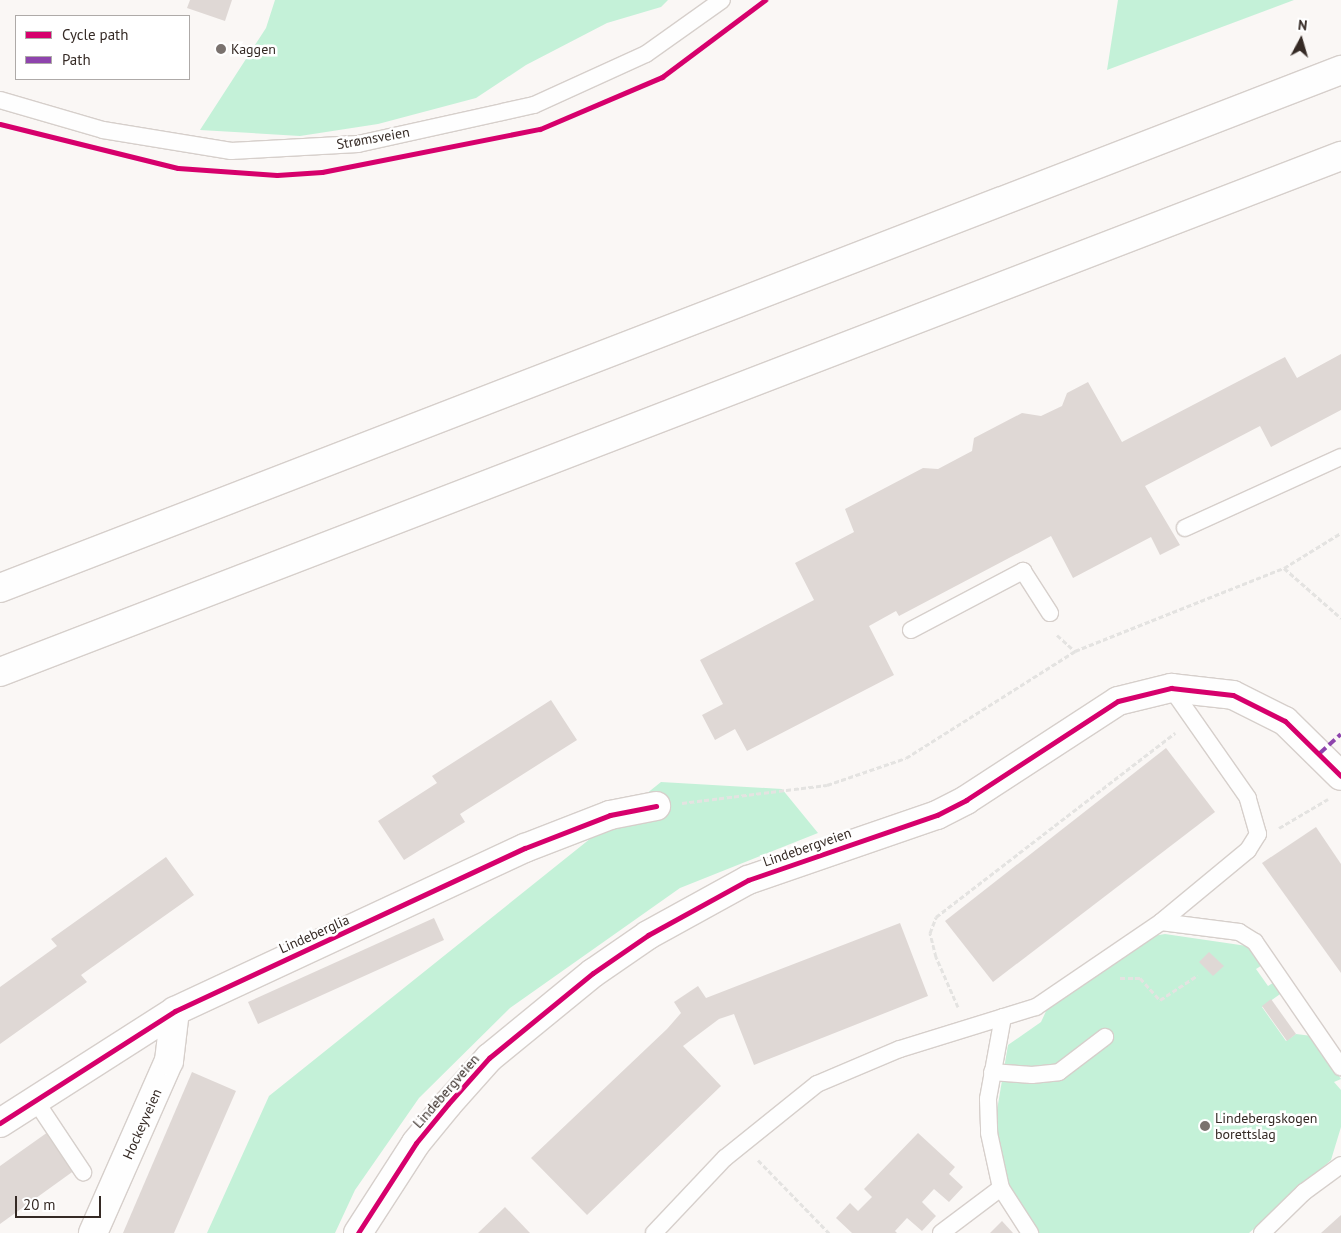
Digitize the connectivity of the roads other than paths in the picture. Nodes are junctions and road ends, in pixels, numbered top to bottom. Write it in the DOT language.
graph roads {
  1 [pos="722,0"];
  2 [pos="1341,70"];
  3 [pos="0,100"];
  4 [pos="1341,156"];
  5 [pos="1341,458"];
  6 [pos="1185,528"];
  7 [pos="0,588"];
  8 [pos="1050,613"];
  9 [pos="911,630"];
  10 [pos="0,672"];
  11 [pos="1171,688"];
  12 [pos="1337,786"];
  13 [pos="656,806"];
  14 [pos="1161,922"];
  15 [pos="175,1011"];
  16 [pos="1004,1017"];
  17 [pos="1105,1037"];
  18 [pos="1341,1067"];
  19 [pos="992,1072"];
  20 [pos="35,1100"];
  21 [pos="0,1123"];
  22 [pos="1341,1165"];
  23 [pos="83,1172"];
  24 [pos="1002,1188"];
  25 [pos="93,1233"];
  26 [pos="358,1233"];
  27 [pos="654,1233"];
  28 [pos="941,1233"];
  29 [pos="1030,1233"];
  30 [pos="1262,1233"];
  1 -- 3 [label="lane, Strømsveien"];
  2 -- 7 [label="main road"];
  4 -- 10 [label="main road"];
  5 -- 6 [label="lane"];
  8 -- 9 [label="lane"];
  11 -- 12 [label="main road, Lindebergveien"];
  11 -- 14 [label="lane"];
  11 -- 26 [label="main road, Lindebergveien"];
  13 -- 15 [label="main road, Lindeberglia"];
  14 -- 16 [label="lane"];
  14 -- 18 [label="lane"];
  15 -- 20 [label="main road, Lindeberglia"];
  15 -- 25 [label="main road, Hockeyveien"];
  16 -- 19 [label="lane"];
  16 -- 27 [label="lane"];
  17 -- 19 [label="lane"];
  19 -- 24 [label="lane"];
  20 -- 21 [label="main road, Lindeberglia"];
  20 -- 23 [label="lane"];
  22 -- 30 [label="lane"];
  24 -- 28 [label="lane"];
  24 -- 29 [label="lane"];
}
